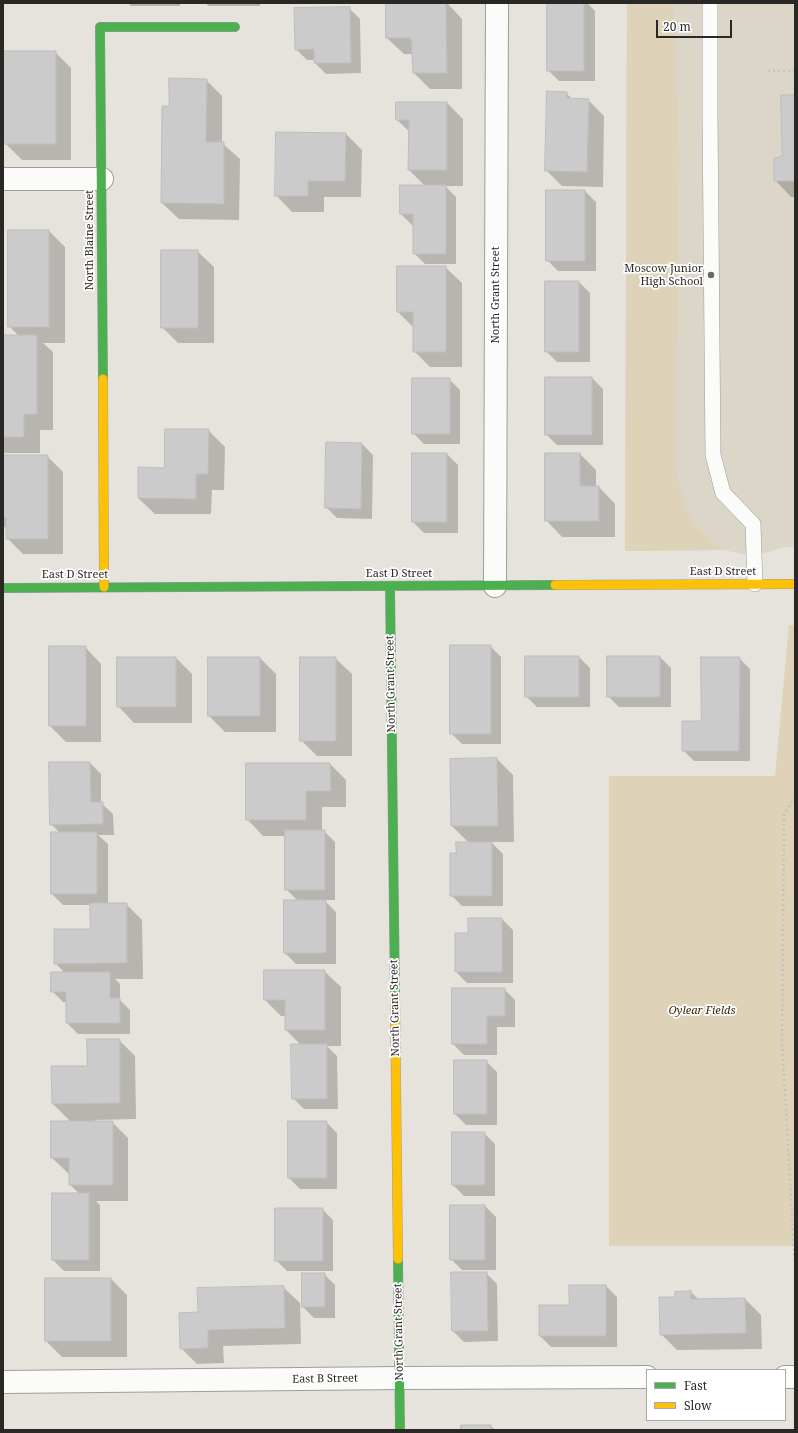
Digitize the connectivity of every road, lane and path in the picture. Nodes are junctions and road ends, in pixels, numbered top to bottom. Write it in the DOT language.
graph roads {
  1 [pos="710,3"];
  2 [pos="497,4"];
  3 [pos="235,27"];
  4 [pos="768,71"];
  5 [pos="795,71"];
  6 [pos="3,179"];
  7 [pos="102,179"];
  8 [pos="755,584"];
  9 [pos="795,584"];
  10 [pos="390,586"];
  11 [pos="495,586"];
  12 [pos="104,587"];
  13 [pos="3,588"];
  14 [pos="795,797"];
  15 [pos="795,1268"];
  16 [pos="646,1377"];
  17 [pos="400,1378"];
  18 [pos="3,1382"];
  19 [pos="400,1430"];
  1 -- 8 [label="lane"];
  2 -- 11 [label="street, North Grant Street"];
  3 -- 7 [label="street, North Blaine Street"];
  4 -- 5 [label="path"];
  6 -- 7 [label="street"];
  7 -- 12 [label="street, North Blaine Street"];
  8 -- 9 [label="street, East D Street"];
  8 -- 11 [label="street, East D Street"];
  10 -- 11 [label="street, East D Street"];
  10 -- 12 [label="street, East D Street"];
  10 -- 17 [label="street, North Grant Street"];
  12 -- 13 [label="street, East D Street"];
  14 -- 15 [label="path"];
  16 -- 17 [label="street, East B Street"];
  17 -- 18 [label="street, East B Street"];
  17 -- 19 [label="street, North Grant Street"];
}
